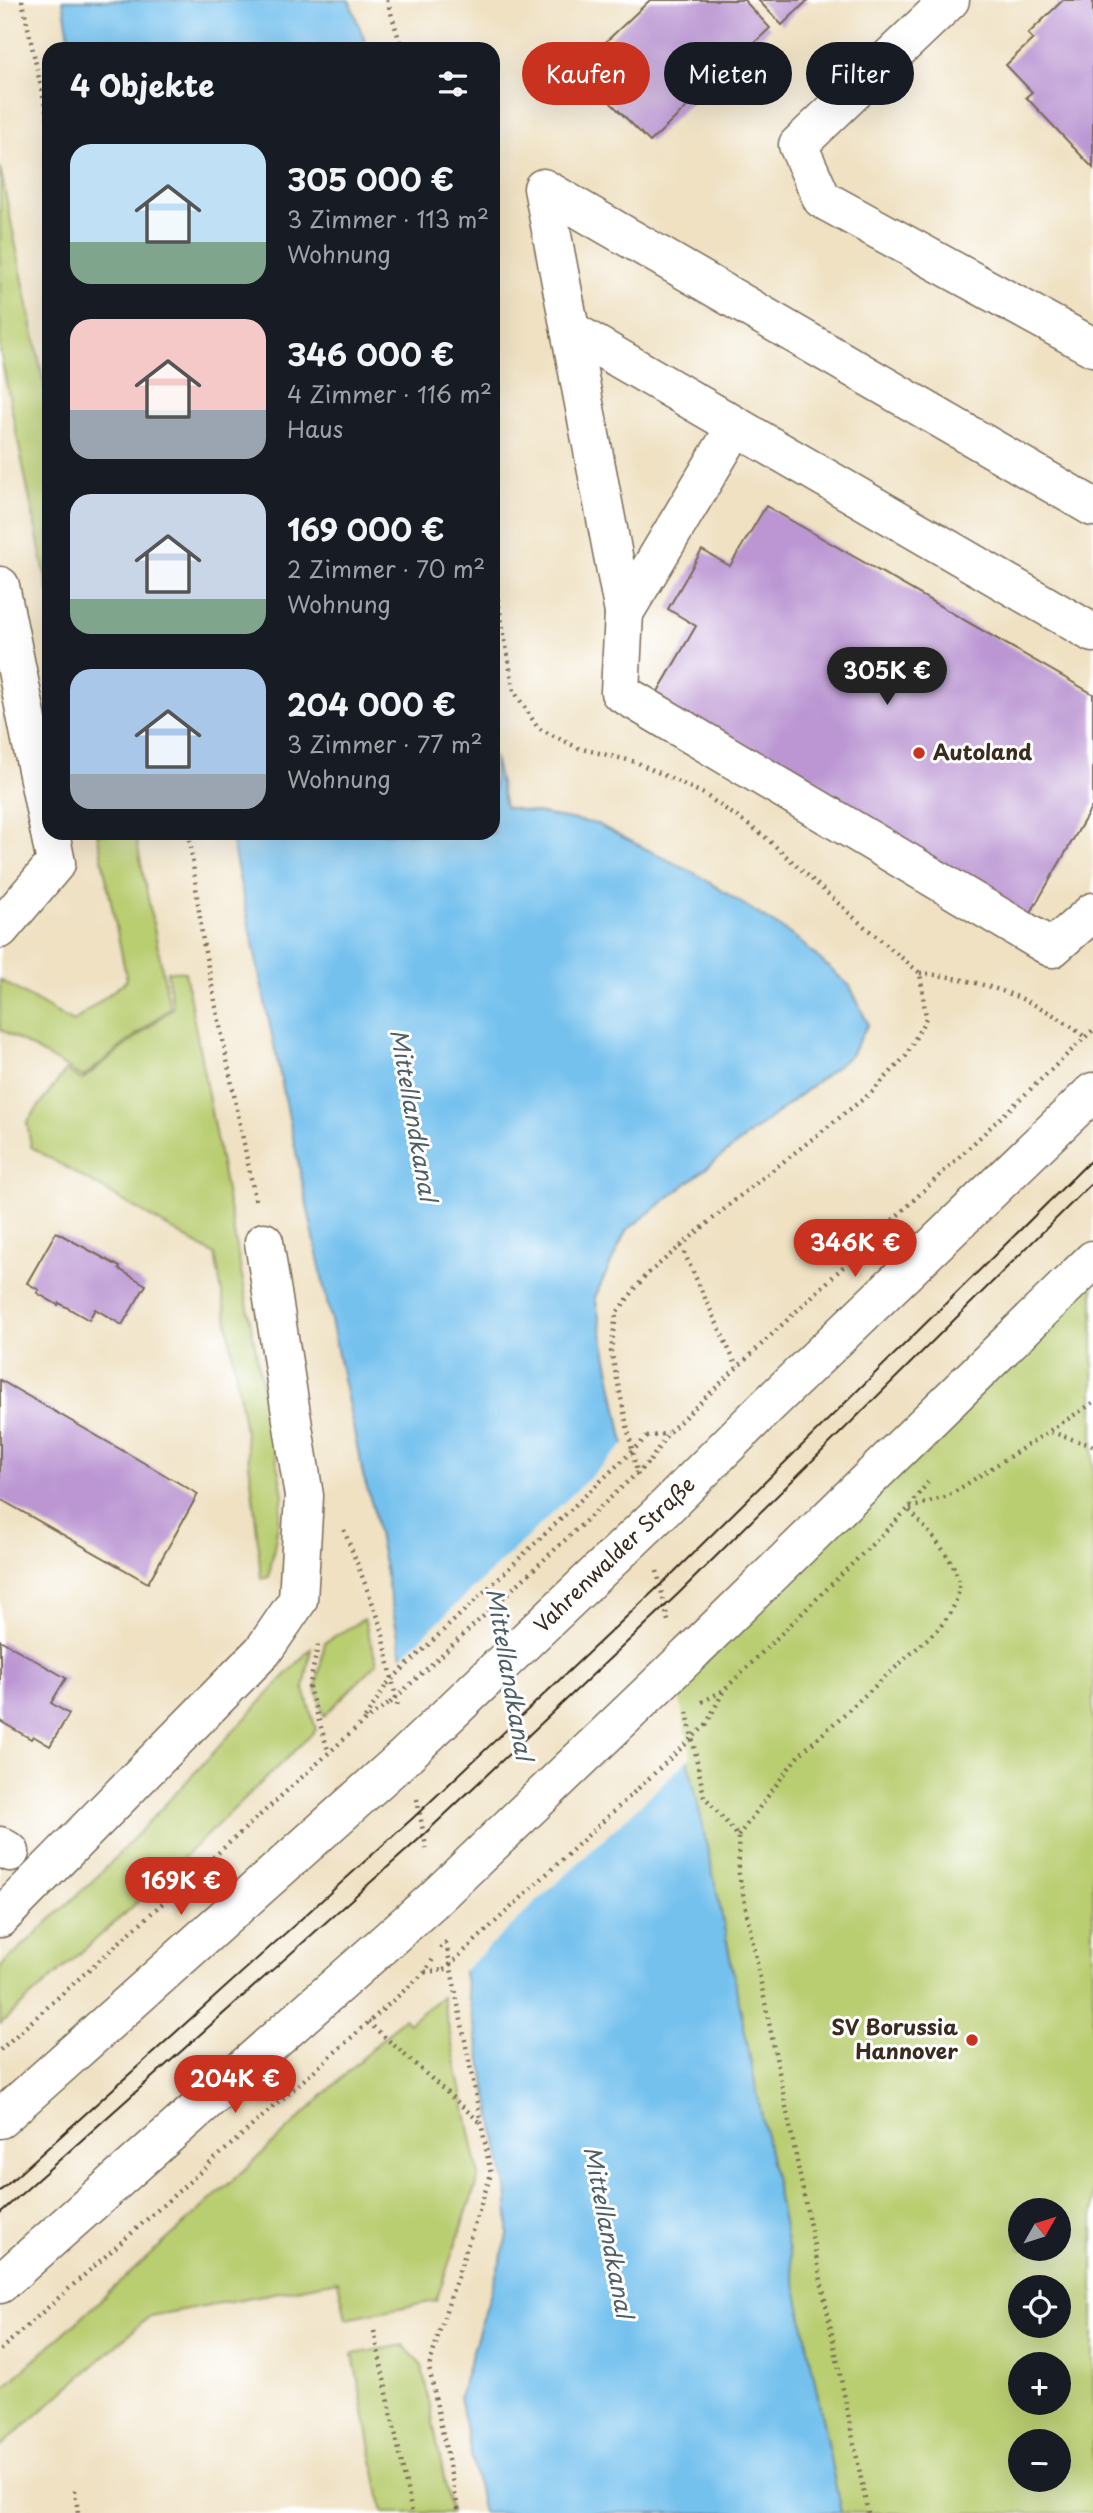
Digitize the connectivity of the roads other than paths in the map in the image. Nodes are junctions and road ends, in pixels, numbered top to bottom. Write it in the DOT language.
graph roads {
  1 [pos="950,0"];
  2 [pos="570,330"];
  3 [pos="1093,346"];
  4 [pos="736,425"];
  5 [pos="1093,507"];
  6 [pos="0,586"];
  7 [pos="624,613"];
  8 [pos="1093,633"];
  9 [pos="9,674"];
  10 [pos="42,804"];
  11 [pos="51,840"];
  12 [pos="1093,912"];
  13 [pos="0,929"];
  14 [pos="1093,1092"];
  15 [pos="264,1242"];
  16 [pos="1093,1260"];
  17 [pos="0,1918"];
  18 [pos="0,2119"];
  19 [pos="0,2284"];
  1 -- 3 [label="main road"];
  2 -- 4 [label="main road"];
  2 -- 5 [label="main road"];
  2 -- 7 [label="main road"];
  4 -- 7 [label="main road"];
  4 -- 8 [label="main road"];
  6 -- 9 [label="main road"];
  7 -- 12 [label="main road"];
  9 -- 10 [label="main road"];
  11 -- 13 [label="main road"];
  14 -- 18 [label="main road, Vahrenwalder Straße, bridge"];
  15 -- 17 [label="main road"];
  16 -- 19 [label="main road, bridge"];
}
